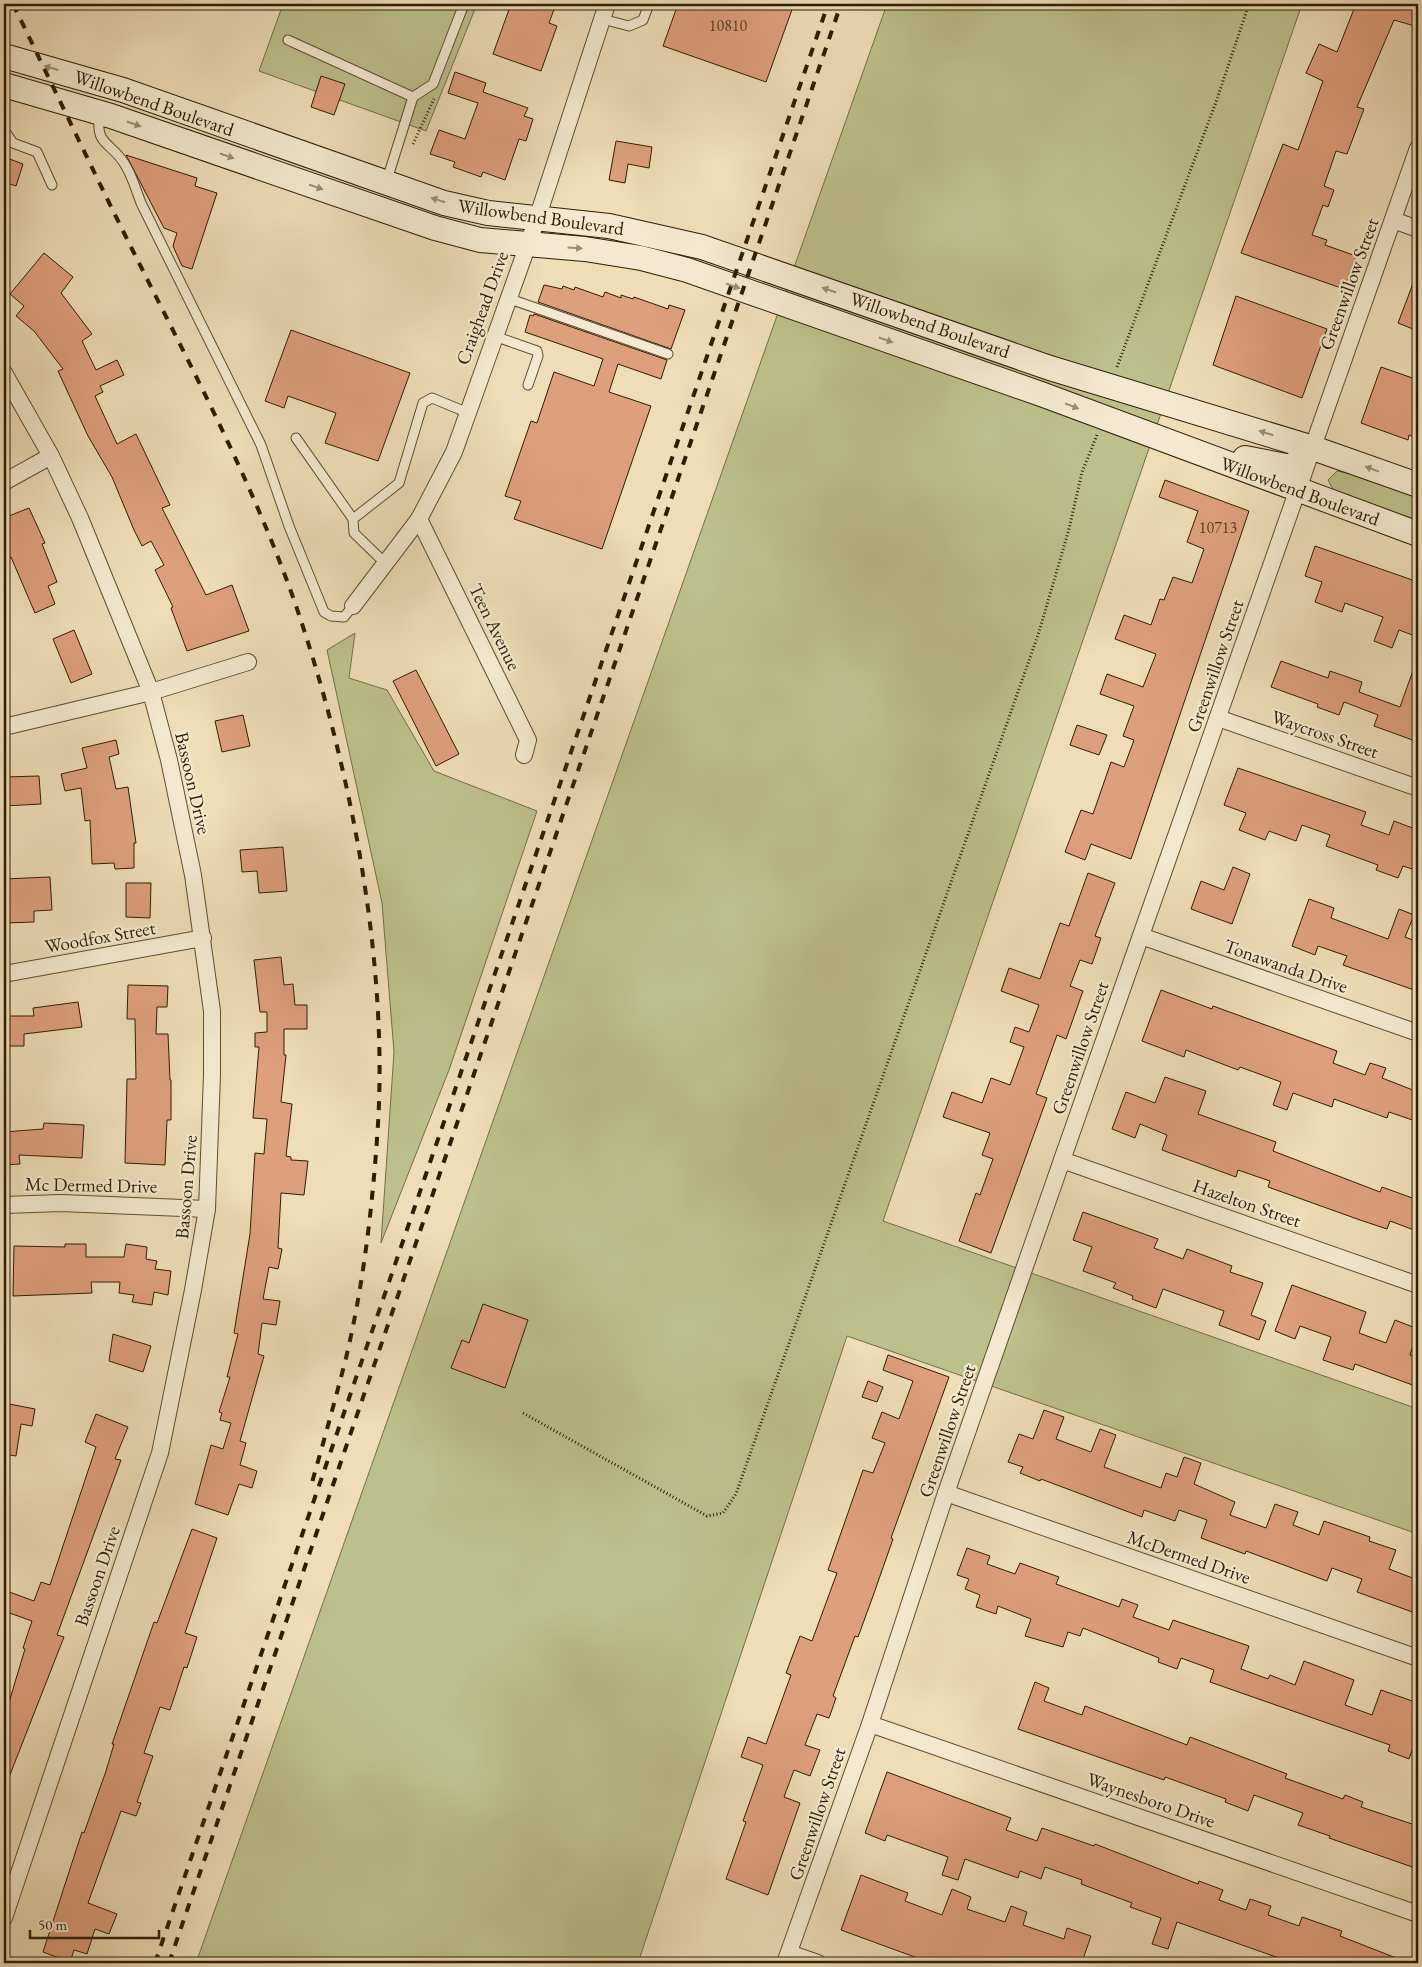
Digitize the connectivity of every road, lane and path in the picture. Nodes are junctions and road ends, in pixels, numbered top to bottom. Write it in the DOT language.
graph roads {
  1 [pos="464,4"];
  2 [pos="649,4"];
  3 [pos="1250,4"];
  4 [pos="605,11"];
  5 [pos="288,40"];
  6 [pos="4,56"];
  7 [pos="4,85"];
  8 [pos="413,97"];
  9 [pos="100,113"];
  10 [pos="4,130"];
  11 [pos="279,146"];
  12 [pos="1418,148"];
  13 [pos="270,171"];
  14 [pos="386,183"];
  15 [pos="52,185"];
  16 [pos="411,191"];
  17 [pos="403,217"];
  18 [pos="537,219"];
  19 [pos="1394,220"];
  20 [pos="1418,229"];
  21 [pos="526,245"];
  22 [pos="507,298"];
  23 [pos="494,336"];
  24 [pos="668,354"];
  25 [pos="1050,368"];
  26 [pos="4,373"];
  27 [pos="528,385"];
  28 [pos="1110,386"];
  29 [pos="1041,394"];
  30 [pos="466,412"];
  31 [pos="1104,418"];
  32 [pos="296,438"];
  33 [pos="1178,446"];
  34 [pos="1313,448"];
  35 [pos="51,456"];
  36 [pos="4,482"];
  37 [pos="1418,485"];
  38 [pos="1297,490"];
  39 [pos="353,519"];
  40 [pos="419,519"];
  41 [pos="1418,534"];
  42 [pos="386,564"];
  43 [pos="353,606"];
  44 [pos="248,662"];
  45 [pos="151,692"];
  46 [pos="1218,718"];
  47 [pos="4,727"];
  48 [pos="524,755"];
  49 [pos="1418,788"];
  50 [pos="1141,936"];
  51 [pos="203,938"];
  52 [pos="4,974"];
  53 [pos="1418,1033"];
  54 [pos="1062,1160"];
  55 [pos="4,1205"];
  56 [pos="207,1209"];
  57 [pos="1418,1285"];
  58 [pos="523,1413"];
  59 [pos="946,1493"];
  60 [pos="1418,1658"];
  61 [pos="870,1724"];
  62 [pos="1418,1914"];
  63 [pos="4,1918"];
  64 [pos="787,1958"];
  65 [pos="818,1963"];
  1 -- 8 [label="lane"];
  2 -- 4 [label="lane"];
  3 -- 28 [label="path"];
  4 -- 18 [label="street, Craighead Drive"];
  5 -- 8 [label="lane"];
  11 -- 6 [label="main road, Willowbend Boulevard, one-way"];
  7 -- 9 [label="main road, Willowbend Boulevard"];
  8 -- 14 [label="lane"];
  9 -- 13 [label="main road, Willowbend Boulevard, one-way"];
  9 -- 43 [label="lane"];
  10 -- 15 [label="lane"];
  11 -- 13 [label="main road"];
  11 -- 14 [label="main road, Willowbend Boulevard"];
  12 -- 19 [label="street, Greenwillow Street"];
  13 -- 17 [label="main road, Willowbend Boulevard, one-way"];
  14 -- 16 [label="main road, Willowbend Boulevard"];
  16 -- 17 [label="main road"];
  18 -- 16 [label="main road, Willowbend Boulevard, one-way"];
  17 -- 21 [label="main road, Willowbend Boulevard"];
  18 -- 21 [label="street, Craighead Drive"];
  25 -- 18 [label="main road, Willowbend Boulevard, one-way"];
  19 -- 20 [label="street"];
  19 -- 34 [label="street, Greenwillow Street"];
  21 -- 22 [label="street, Craighead Drive"];
  21 -- 29 [label="main road, Willowbend Boulevard, one-way"];
  22 -- 23 [label="street, Craighead Drive"];
  22 -- 24 [label="lane"];
  23 -- 27 [label="lane"];
  23 -- 30 [label="street, Craighead Drive"];
  25 -- 28 [label="main road, Willowbend Boulevard"];
  25 -- 29 [label="main road"];
  26 -- 35 [label="street, Bassoon Drive"];
  34 -- 28 [label="main road, Willowbend Boulevard, one-way"];
  29 -- 31 [label="main road, Willowbend Boulevard, one-way"];
  30 -- 39 [label="lane"];
  30 -- 40 [label="street, Craighead Drive"];
  31 -- 33 [label="main road, Willowbend Boulevard"];
  31 -- 58 [label="path"];
  32 -- 39 [label="lane"];
  33 -- 34 [label="main road"];
  33 -- 38 [label="main road, Willowbend Boulevard"];
  37 -- 34 [label="main road, Willowbend Boulevard, one-way"];
  34 -- 38 [label="street, Greenwillow Street"];
  35 -- 36 [label="street"];
  35 -- 45 [label="street, Bassoon Drive"];
  38 -- 41 [label="main road, Willowbend Boulevard"];
  38 -- 46 [label="street, Greenwillow Street"];
  39 -- 42 [label="lane"];
  40 -- 42 [label="street, Craighead Drive"];
  40 -- 48 [label="street, Teen Avenue"];
  42 -- 43 [label="street, Craighead Drive"];
  44 -- 45 [label="street"];
  45 -- 47 [label="street"];
  45 -- 51 [label="street, Bassoon Drive"];
  46 -- 49 [label="street, Waycross Street"];
  46 -- 50 [label="street, Greenwillow Street"];
  50 -- 53 [label="street, Tonawanda Drive"];
  50 -- 54 [label="street, Greenwillow Street"];
  51 -- 52 [label="street, Woodfox Street"];
  51 -- 56 [label="street, Bassoon Drive"];
  54 -- 57 [label="street, Hazelton Street"];
  54 -- 59 [label="street, Greenwillow Street"];
  55 -- 56 [label="street, Mc Dermed Drive"];
  56 -- 63 [label="street, Bassoon Drive"];
  59 -- 60 [label="street, McDermed Drive"];
  59 -- 61 [label="street, Greenwillow Street"];
  61 -- 62 [label="street, Waynesboro Drive"];
  61 -- 64 [label="street, Greenwillow Street"];
  64 -- 65 [label="street"];
}
